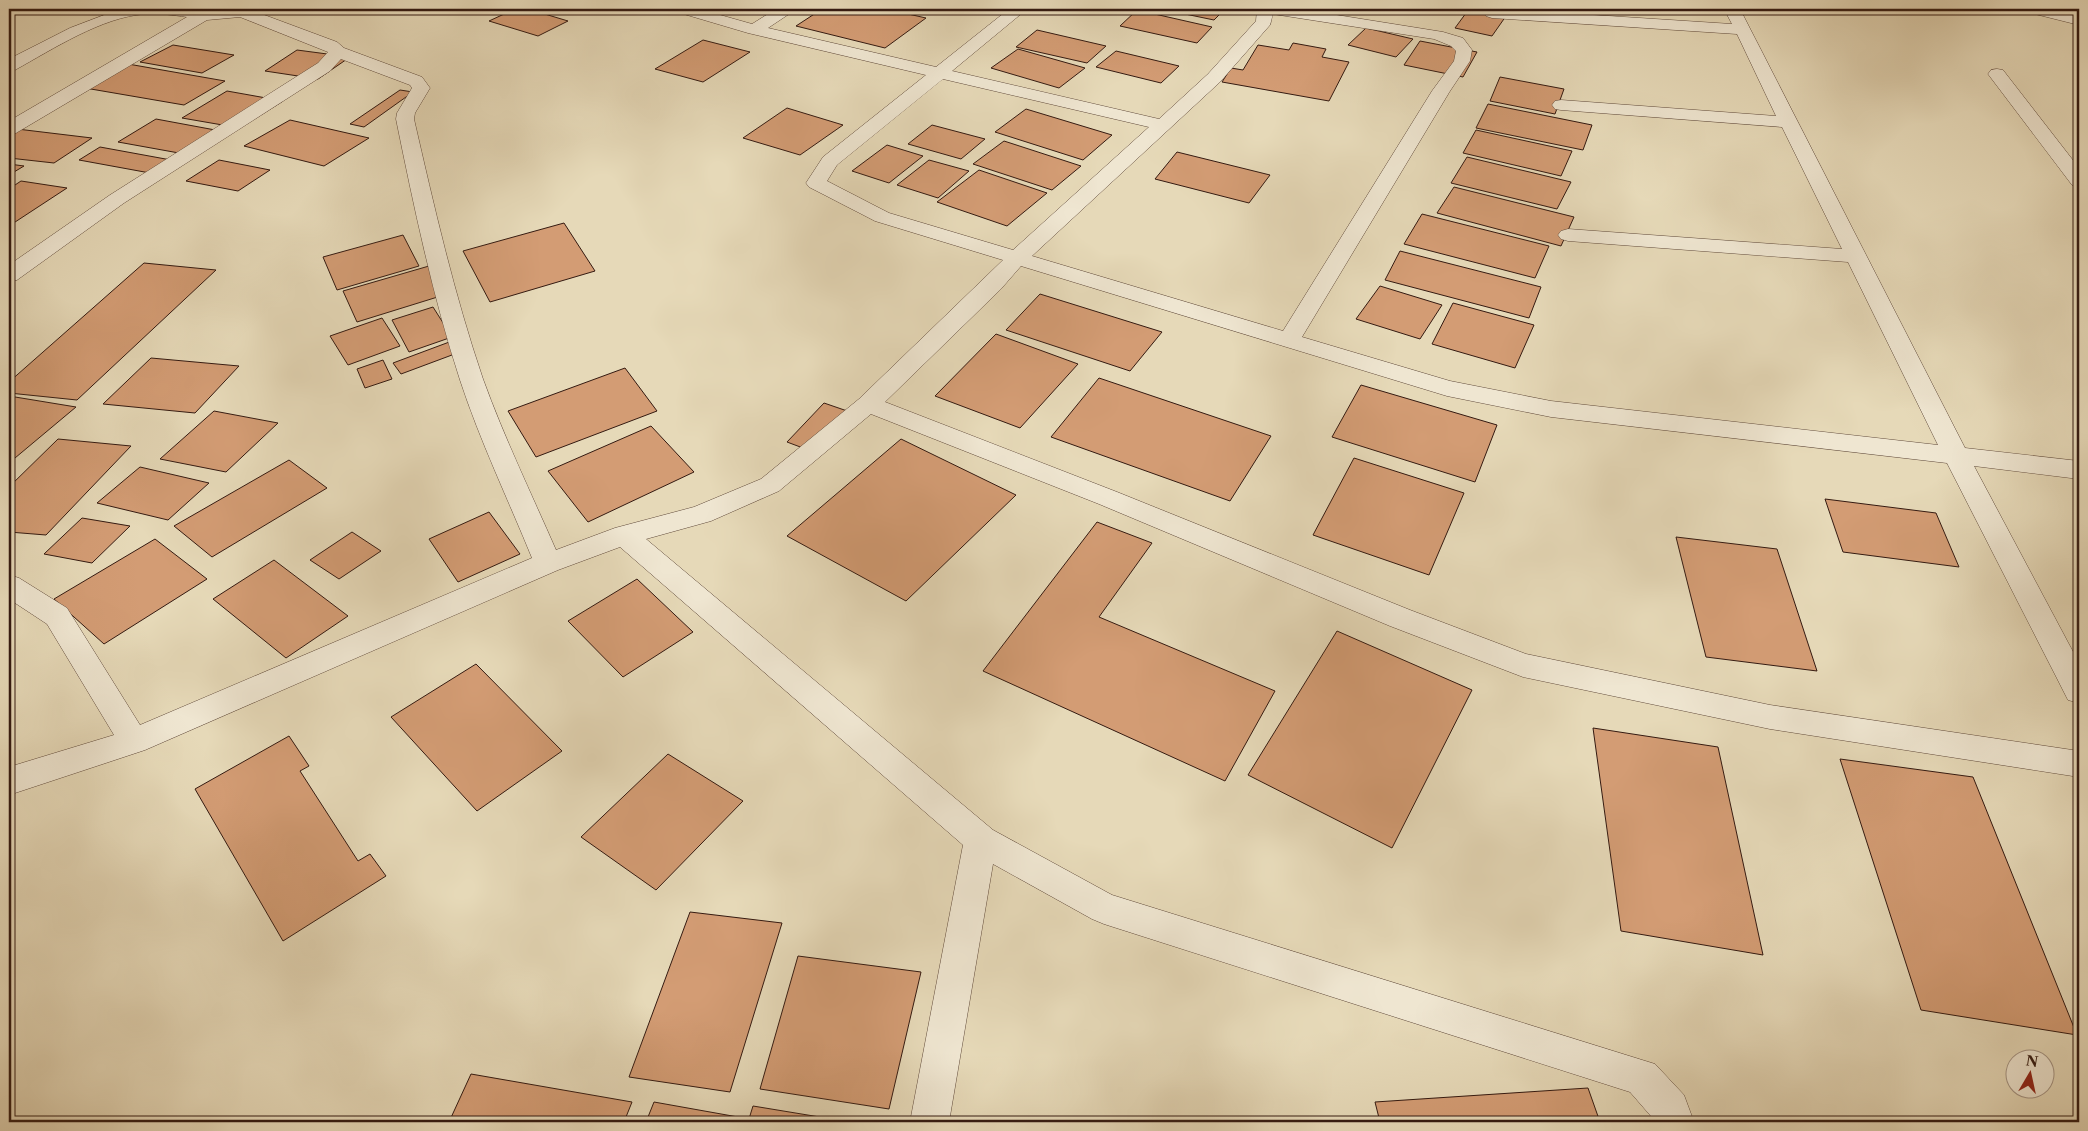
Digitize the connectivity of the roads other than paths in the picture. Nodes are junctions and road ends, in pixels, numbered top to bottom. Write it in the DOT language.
graph roads {
  1 [pos="683,9"];
  2 [pos="786,9"];
  3 [pos="1019,9"];
  4 [pos="1265,9"];
  5 [pos="1270,9"];
  6 [pos="1732,9"];
  7 [pos="2033,9"];
  8 [pos="250,10"];
  9 [pos="1492,13"];
  10 [pos="203,15"];
  11 [pos="2079,20"];
  12 [pos="754,30"];
  13 [pos="1743,30"];
  14 [pos="338,52"];
  15 [pos="9,66"];
  16 [pos="937,74"];
  17 [pos="1997,74"];
  18 [pos="1561,105"];
  19 [pos="1788,122"];
  20 [pos="1162,125"];
  21 [pos="9,129"];
  22 [pos="2079,182"];
  23 [pos="1568,235"];
  24 [pos="1855,256"];
  25 [pos="1017,258"];
  26 [pos="9,275"];
  27 [pos="1288,341"];
  28 [pos="868,404"];
  29 [pos="1956,456"];
  30 [pos="2079,470"];
  31 [pos="624,535"];
  32 [pos="548,563"];
  33 [pos="9,585"];
  34 [pos="2079,691"];
  35 [pos="134,741"];
  36 [pos="2079,764"];
  37 [pos="9,781"];
  38 [pos="981,840"];
  39 [pos="929,1122"];
  40 [pos="1675,1122"];
  1 -- 12 [label="street"];
  2 -- 12 [label="street"];
  3 -- 16 [label="street"];
  4 -- 20 [label="street"];
  5 -- 27 [label="street"];
  6 -- 13 [label="street"];
  7 -- 11 [label="street"];
  8 -- 10 [label="street"];
  8 -- 14 [label="street"];
  9 -- 13 [label="street"];
  10 -- 15 [label="street"];
  10 -- 21 [label="street"];
  12 -- 16 [label="street"];
  13 -- 19 [label="street"];
  14 -- 26 [label="street"];
  14 -- 32 [label="street"];
  16 -- 20 [label="street"];
  16 -- 25 [label="street"];
  17 -- 22 [label="street"];
  18 -- 19 [label="street"];
  19 -- 24 [label="street"];
  20 -- 25 [label="street"];
  23 -- 24 [label="street"];
  24 -- 29 [label="street"];
  25 -- 27 [label="street"];
  25 -- 28 [label="street"];
  27 -- 29 [label="street"];
  28 -- 31 [label="street"];
  28 -- 36 [label="street"];
  29 -- 30 [label="street"];
  29 -- 34 [label="street"];
  31 -- 32 [label="street"];
  31 -- 38 [label="street"];
  32 -- 35 [label="street"];
  33 -- 35 [label="street"];
  35 -- 37 [label="street"];
  38 -- 39 [label="street"];
  38 -- 40 [label="street"];
}
